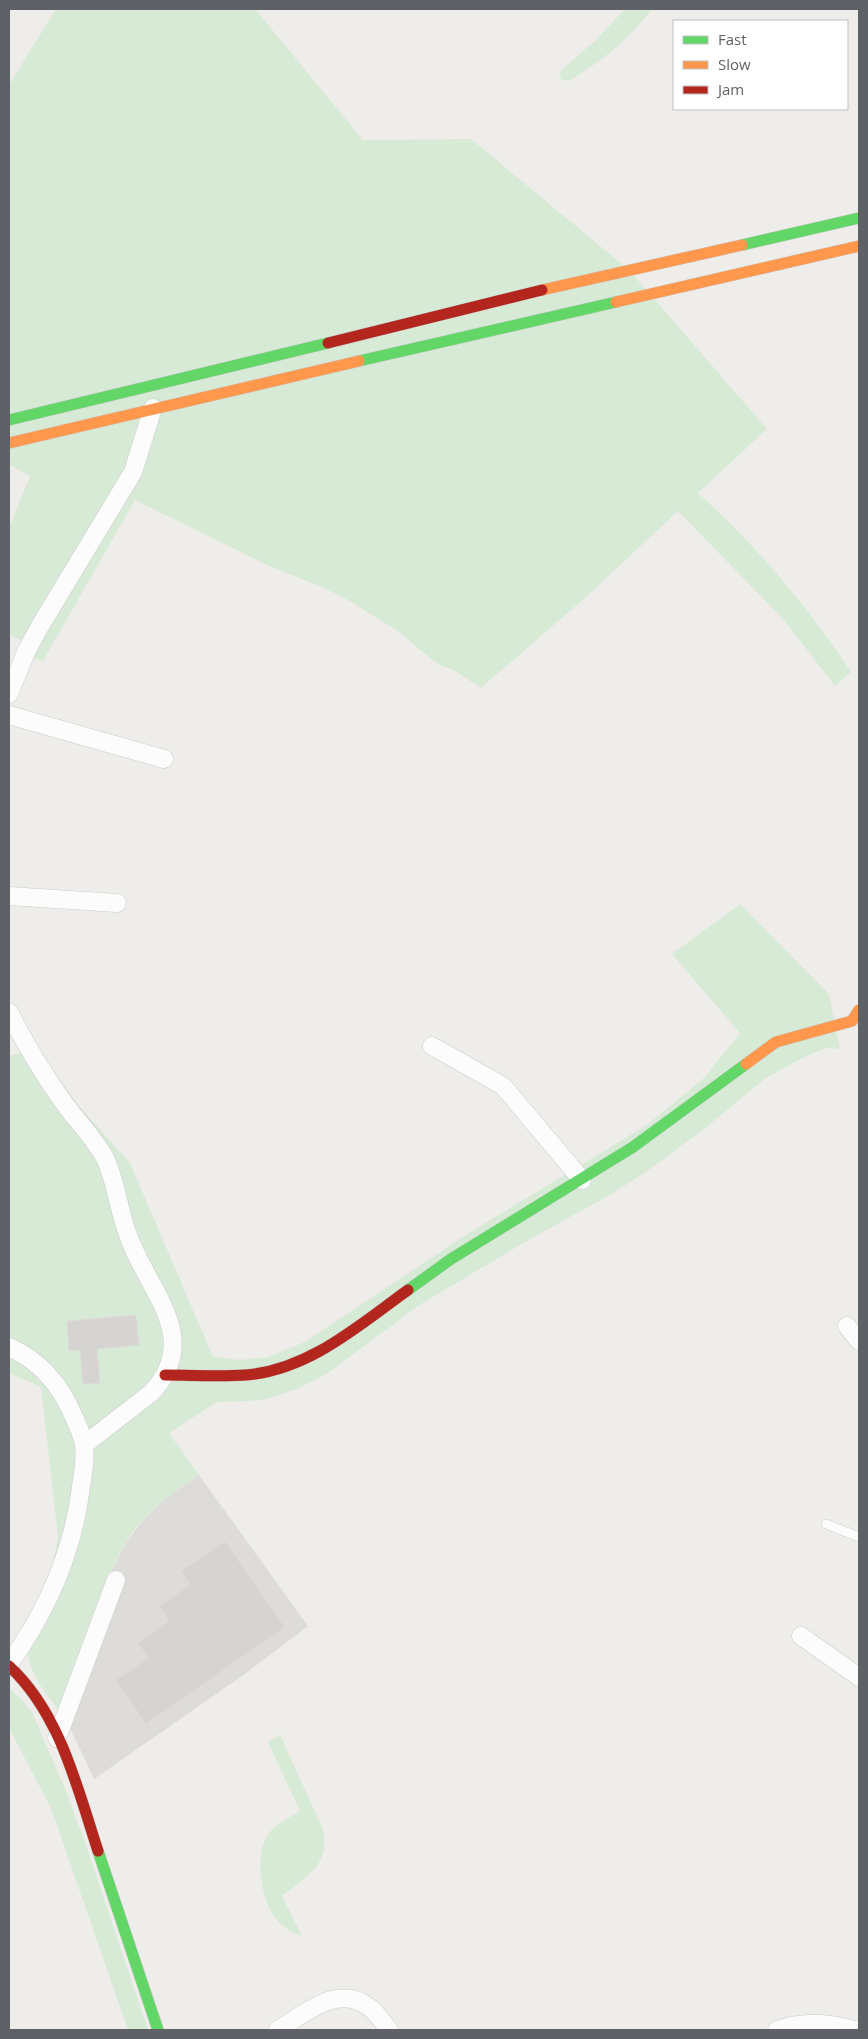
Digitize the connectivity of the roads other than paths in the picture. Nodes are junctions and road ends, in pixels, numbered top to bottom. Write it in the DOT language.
graph roads {
  1 [pos="859,218"];
  2 [pos="859,246"];
  3 [pos="153,408"];
  4 [pos="9,420"];
  5 [pos="9,443"];
  6 [pos="9,694"];
  7 [pos="9,715"];
  8 [pos="164,759"];
  9 [pos="9,896"];
  10 [pos="117,903"];
  11 [pos="9,1012"];
  12 [pos="857,1020"];
  13 [pos="432,1046"];
  14 [pos="582,1180"];
  15 [pos="847,1326"];
  16 [pos="859,1341"];
  17 [pos="9,1347"];
  18 [pos="165,1375"];
  19 [pos="84,1445"];
  20 [pos="826,1524"];
  21 [pos="859,1537"];
  22 [pos="116,1580"];
  23 [pos="801,1636"];
  24 [pos="9,1665"];
  25 [pos="859,1677"];
  26 [pos="57,1738"];
  27 [pos="158,2030"];
  28 [pos="278,2030"];
  29 [pos="389,2030"];
  30 [pos="777,2030"];
  31 [pos="854,2030"];
  1 -- 4 [label="main road"];
  2 -- 3 [label="main road"];
  3 -- 5 [label="main road"];
  3 -- 6 [label="street"];
  7 -- 8 [label="street"];
  9 -- 10 [label="street"];
  11 -- 18 [label="street"];
  12 -- 14 [label="main road"];
  13 -- 14 [label="street"];
  14 -- 18 [label="main road"];
  15 -- 16 [label="street"];
  17 -- 19 [label="street"];
  18 -- 19 [label="street"];
  19 -- 24 [label="street"];
  20 -- 21 [label="lane"];
  22 -- 26 [label="street"];
  23 -- 25 [label="street"];
  24 -- 26 [label="main road"];
  26 -- 27 [label="main road"];
  28 -- 29 [label="street"];
  30 -- 31 [label="street"];
}
